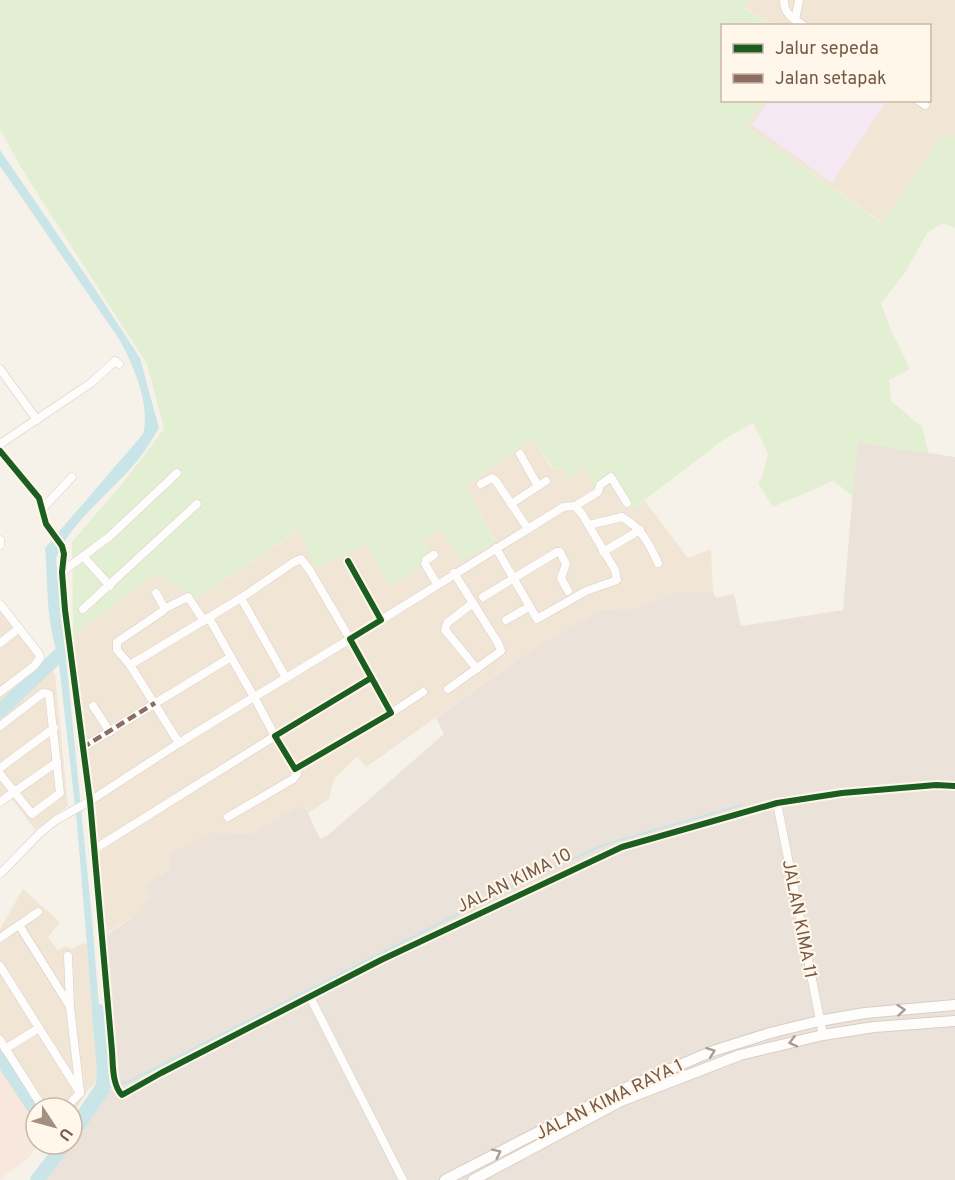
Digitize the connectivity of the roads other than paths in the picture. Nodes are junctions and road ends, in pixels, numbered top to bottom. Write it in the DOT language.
graph roads {
  1 [pos="784,0"];
  2 [pos="799,0"];
  3 [pos="795,20"];
  4 [pos="801,24"];
  5 [pos="119,364"];
  6 [pos="0,369"];
  7 [pos="37,420"];
  8 [pos="0,444"];
  9 [pos="0,451"];
  10 [pos="520,454"];
  11 [pos="177,473"];
  12 [pos="72,477"];
  13 [pos="546,481"];
  14 [pos="481,484"];
  15 [pos="538,486"];
  16 [pos="627,503"];
  17 [pos="197,504"];
  18 [pos="511,504"];
  19 [pos="575,506"];
  20 [pos="42,509"];
  21 [pos="589,525"];
  22 [pos="528,529"];
  23 [pos="640,530"];
  24 [pos="0,540"];
  25 [pos="0,545"];
  26 [pos="496,548"];
  27 [pos="603,552"];
  28 [pos="434,555"];
  29 [pos="83,556"];
  30 [pos="348,561"];
  31 [pos="658,563"];
  32 [pos="62,572"];
  33 [pos="454,573"];
  34 [pos="514,579"];
  35 [pos="437,584"];
  36 [pos="110,586"];
  37 [pos="568,591"];
  38 [pos="156,593"];
  39 [pos="241,597"];
  40 [pos="483,597"];
  41 [pos="473,603"];
  42 [pos="0,604"];
  43 [pos="529,606"];
  44 [pos="83,609"];
  45 [pos="164,609"];
  46 [pos="206,620"];
  47 [pos="381,620"];
  48 [pos="506,620"];
  49 [pos="18,629"];
  50 [pos="350,639"];
  51 [pos="0,643"];
  52 [pos="231,657"];
  53 [pos="130,665"];
  54 [pos="477,669"];
  55 [pos="286,678"];
  56 [pos="371,678"];
  57 [pos="448,689"];
  58 [pos="0,692"];
  59 [pos="423,692"];
  60 [pos="254,697"];
  61 [pos="155,703"];
  62 [pos="93,706"];
  63 [pos="391,713"];
  64 [pos="0,726"];
  65 [pos="54,728"];
  66 [pos="110,732"];
  67 [pos="275,736"];
  68 [pos="178,743"];
  69 [pos="82,748"];
  70 [pos="57,762"];
  71 [pos="0,768"];
  72 [pos="295,769"];
  73 [pos="0,774"];
  74 [pos="955,786"];
  75 [pos="14,792"];
  76 [pos="0,802"];
  77 [pos="87,803"];
  78 [pos="777,803"];
  79 [pos="228,817"];
  80 [pos="93,850"];
  81 [pos="0,874"];
  82 [pos="38,912"];
  83 [pos="19,925"];
  84 [pos="0,938"];
  85 [pos="68,956"];
  86 [pos="0,966"];
  87 [pos="310,997"];
  88 [pos="955,1005"];
  89 [pos="70,1007"];
  90 [pos="819,1021"];
  91 [pos="955,1021"];
  92 [pos="39,1028"];
  93 [pos="823,1035"];
  94 [pos="0,1040"];
  95 [pos="5,1049"];
  96 [pos="80,1093"];
  97 [pos="35,1096"];
  98 [pos="77,1096"];
  99 [pos="404,1180"];
  100 [pos="445,1180"];
  101 [pos="473,1180"];
  1 -- 3 [label="street"];
  2 -- 3 [label="street"];
  3 -- 4 [label="street"];
  5 -- 7 [label="street"];
  6 -- 7 [label="street"];
  7 -- 8 [label="street"];
  9 -- 20 [label="street"];
  10 -- 15 [label="street"];
  11 -- 29 [label="street"];
  12 -- 20 [label="street"];
  13 -- 15 [label="street"];
  14 -- 18 [label="street"];
  15 -- 18 [label="street"];
  16 -- 19 [label="street"];
  17 -- 36 [label="street"];
  18 -- 22 [label="street"];
  19 -- 21 [label="street"];
  19 -- 22 [label="street"];
  20 -- 32 [label="street"];
  21 -- 23 [label="street"];
  21 -- 27 [label="street"];
  22 -- 26 [label="street"];
  23 -- 27 [label="street"];
  23 -- 31 [label="street"];
  24 -- 25 [label="street"];
  26 -- 33 [label="street"];
  26 -- 34 [label="street"];
  27 -- 43 [label="street"];
  28 -- 35 [label="street"];
  29 -- 32 [label="street"];
  29 -- 36 [label="street"];
  30 -- 47 [label="street"];
  32 -- 69 [label="street"];
  33 -- 35 [label="street"];
  33 -- 41 [label="street"];
  34 -- 37 [label="street"];
  34 -- 40 [label="street"];
  34 -- 43 [label="street"];
  35 -- 47 [label="street"];
  36 -- 44 [label="street"];
  38 -- 45 [label="street"];
  39 -- 46 [label="street"];
  39 -- 50 [label="street"];
  39 -- 55 [label="street"];
  41 -- 54 [label="street"];
  41 -- 54 [label="street"];
  42 -- 49 [label="street"];
  43 -- 48 [label="street"];
  45 -- 46 [label="street"];
  45 -- 53 [label="street"];
  46 -- 52 [label="street"];
  46 -- 53 [label="street"];
  47 -- 50 [label="street"];
  49 -- 51 [label="street"];
  49 -- 58 [label="street"];
  50 -- 55 [label="street"];
  50 -- 56 [label="street"];
  52 -- 60 [label="street"];
  52 -- 61 [label="street"];
  53 -- 61 [label="street"];
  54 -- 57 [label="street"];
  55 -- 60 [label="street"];
  56 -- 63 [label="street"];
  56 -- 67 [label="street"];
  59 -- 63 [label="street"];
  60 -- 67 [label="street"];
  60 -- 68 [label="street"];
  61 -- 66 [label="street"];
  61 -- 68 [label="street"];
  62 -- 66 [label="street"];
  63 -- 72 [label="street"];
  64 -- 65 [label="street"];
  65 -- 70 [label="street"];
  65 -- 71 [label="street"];
  66 -- 69 [label="street"];
  67 -- 72 [label="street"];
  67 -- 80 [label="street"];
  68 -- 77 [label="street"];
  69 -- 77 [label="street"];
  70 -- 75 [label="street"];
  70 -- 75 [label="street"];
  72 -- 79 [label="street"];
  73 -- 75 [label="street"];
  74 -- 78 [label="street, JALAN KIMA 10"];
  75 -- 76 [label="street"];
  77 -- 80 [label="street"];
  77 -- 81 [label="street"];
  78 -- 87 [label="street, JALAN KIMA 10"];
  78 -- 90 [label="street, JALAN KIMA 11"];
  80 -- 87 [label="street, JALAN KIMA 10"];
  82 -- 83 [label="street"];
  83 -- 84 [label="street"];
  83 -- 89 [label="street"];
  85 -- 89 [label="street"];
  86 -- 92 [label="street"];
  87 -- 99 [label="street"];
  90 -- 88 [label="main road, JALAN KIMA RAYA 1, one-way"];
  89 -- 96 [label="street"];
  90 -- 93 [label="street, JALAN KIMA 11"];
  100 -- 90 [label="main road, JALAN KIMA RAYA 1, one-way"];
  91 -- 93 [label="main road"];
  92 -- 95 [label="street"];
  92 -- 96 [label="street"];
  93 -- 101 [label="main road, one-way"];
  94 -- 95 [label="street"];
  95 -- 97 [label="street"];
  96 -- 98 [label="street"];
}
